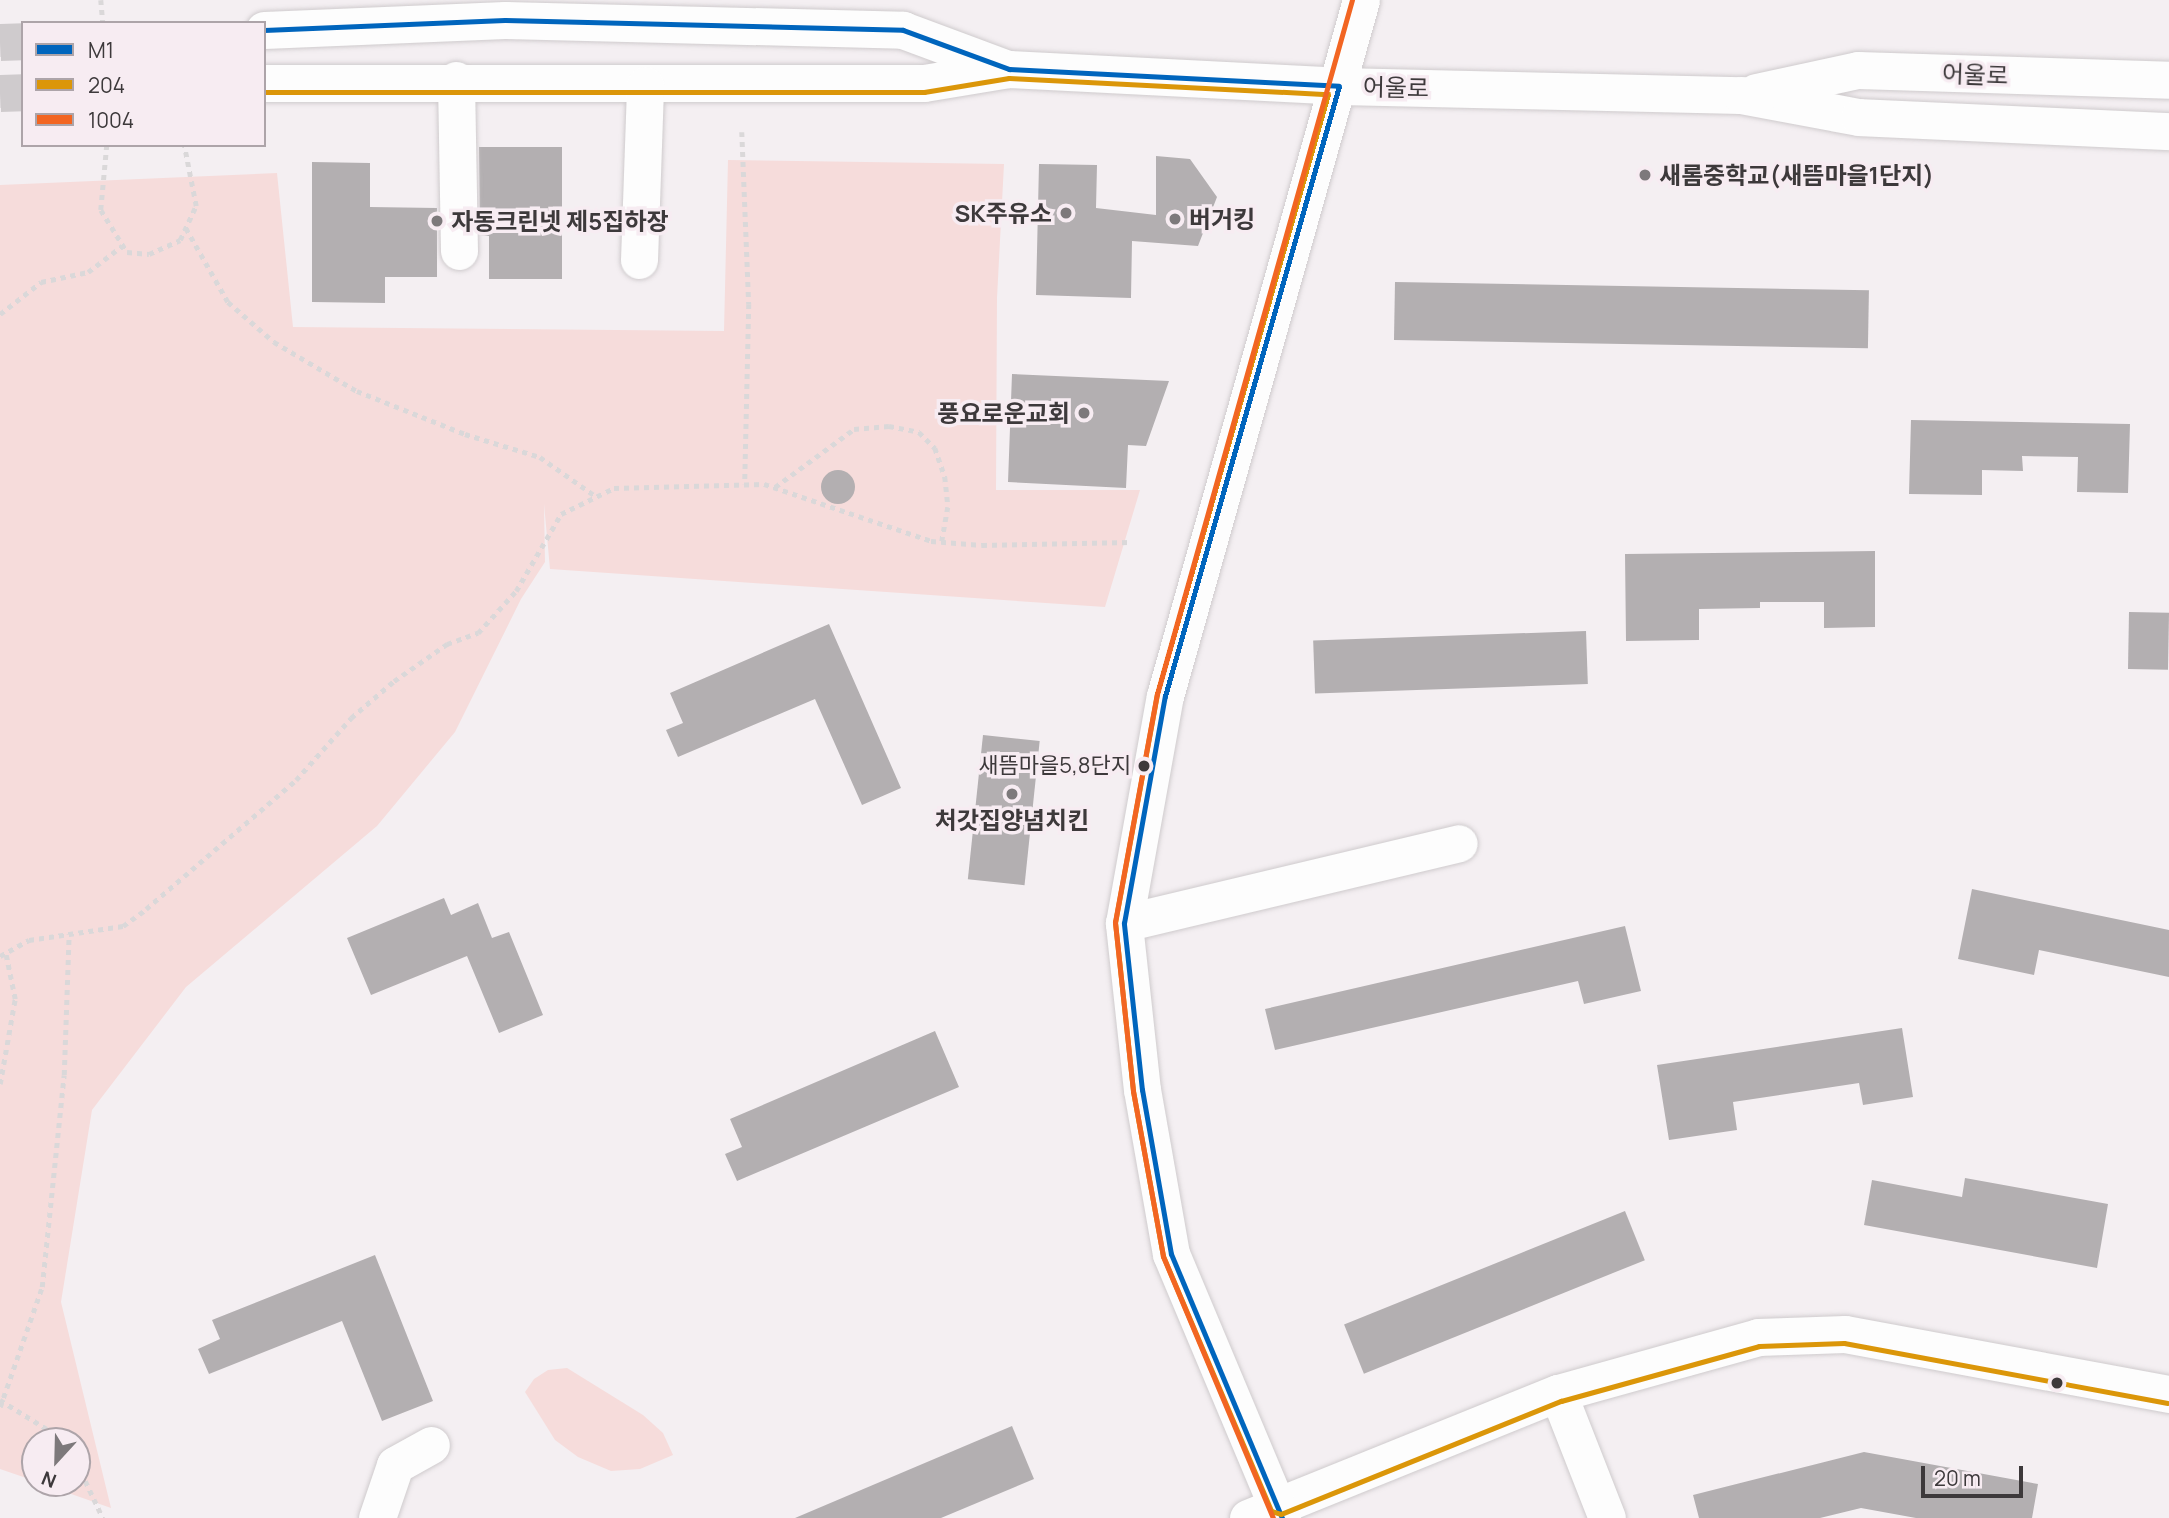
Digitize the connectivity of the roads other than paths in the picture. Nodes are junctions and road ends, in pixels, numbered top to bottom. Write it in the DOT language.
graph roads {
  1 [pos="1361,0"];
  2 [pos="506,10"];
  3 [pos="266,30"];
  4 [pos="1009,69"];
  5 [pos="456,80"];
  6 [pos="2169,80"];
  7 [pos="266,83"];
  8 [pos="645,85"];
  9 [pos="1339,86"];
  10 [pos="1741,96"];
  11 [pos="2169,131"];
  12 [pos="459,251"];
  13 [pos="639,260"];
  14 [pos="1459,843"];
  15 [pos="1124,923"];
  16 [pos="1558,1394"];
  17 [pos="2169,1394"];
  18 [pos="431,1445"];
  19 [pos="1269,1514"];
  20 [pos="377,1518"];
  21 [pos="1607,1518"];
  1 -- 9 [label="street"];
  2 -- 3 [label="street, 어울로"];
  2 -- 4 [label="street, 어울로"];
  4 -- 8 [label="street, 어울로"];
  4 -- 9 [label="street, 어울로"];
  5 -- 7 [label="street, 어울로"];
  5 -- 8 [label="street, 어울로"];
  5 -- 12 [label="street"];
  6 -- 10 [label="street, 어울로"];
  8 -- 13 [label="street"];
  9 -- 10 [label="street, 어울로"];
  9 -- 15 [label="street"];
  10 -- 11 [label="street, 어울로"];
  14 -- 15 [label="street"];
  15 -- 19 [label="street"];
  16 -- 17 [label="street"];
  16 -- 19 [label="street"];
  16 -- 21 [label="street"];
  18 -- 20 [label="street"];
}
